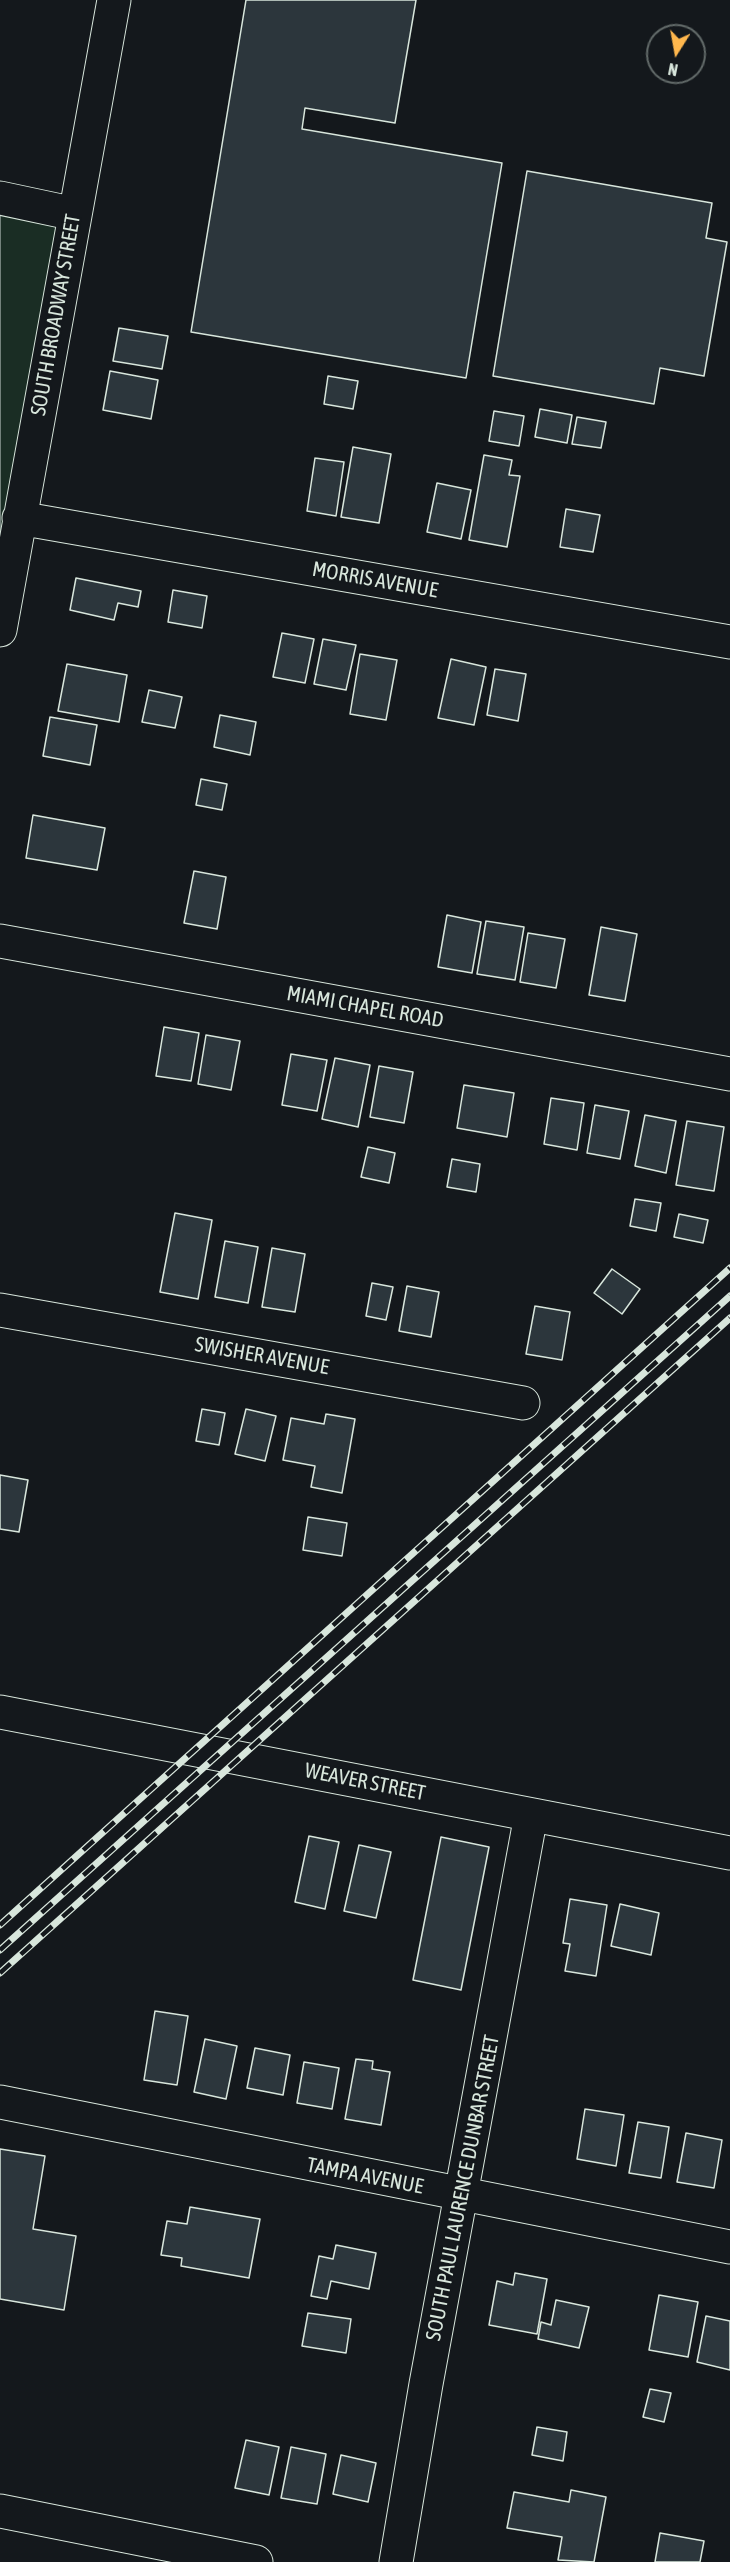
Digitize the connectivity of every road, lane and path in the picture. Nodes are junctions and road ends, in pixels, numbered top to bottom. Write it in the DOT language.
graph roads {
  1 [pos="114,0"];
  2 [pos="0,198"];
  3 [pos="75,214"];
  4 [pos="19,518"];
  5 [pos="0,630"];
  6 [pos="730,642"];
  7 [pos="0,941"];
  8 [pos="730,1074"];
  9 [pos="0,1310"];
  10 [pos="523,1403"];
  11 [pos="0,1712"];
  12 [pos="531,1815"];
  13 [pos="730,1853"];
  14 [pos="0,2102"];
  15 [pos="462,2195"];
  16 [pos="730,2247"];
  17 [pos="0,2511"];
  18 [pos="256,2562"];
  19 [pos="396,2562"];
  1 -- 3 [label="street, SOUTH BROADWAY STREET"];
  2 -- 3 [label="street"];
  3 -- 4 [label="street, SOUTH BROADWAY STREET"];
  4 -- 5 [label="street, SOUTH BROADWAY STREET"];
  4 -- 6 [label="street, MORRIS AVENUE"];
  7 -- 8 [label="street, MIAMI CHAPEL ROAD"];
  9 -- 10 [label="street, SWISHER AVENUE"];
  11 -- 12 [label="street, WEAVER STREET"];
  12 -- 13 [label="street, WEAVER STREET"];
  12 -- 15 [label="street, SOUTH PAUL LAURENCE DUNBAR STREET"];
  14 -- 15 [label="street, TAMPA AVENUE"];
  15 -- 16 [label="street, TAMPA AVENUE"];
  15 -- 19 [label="street, SOUTH PAUL LAURENCE DUNBAR STREET"];
  17 -- 18 [label="street"];
}
